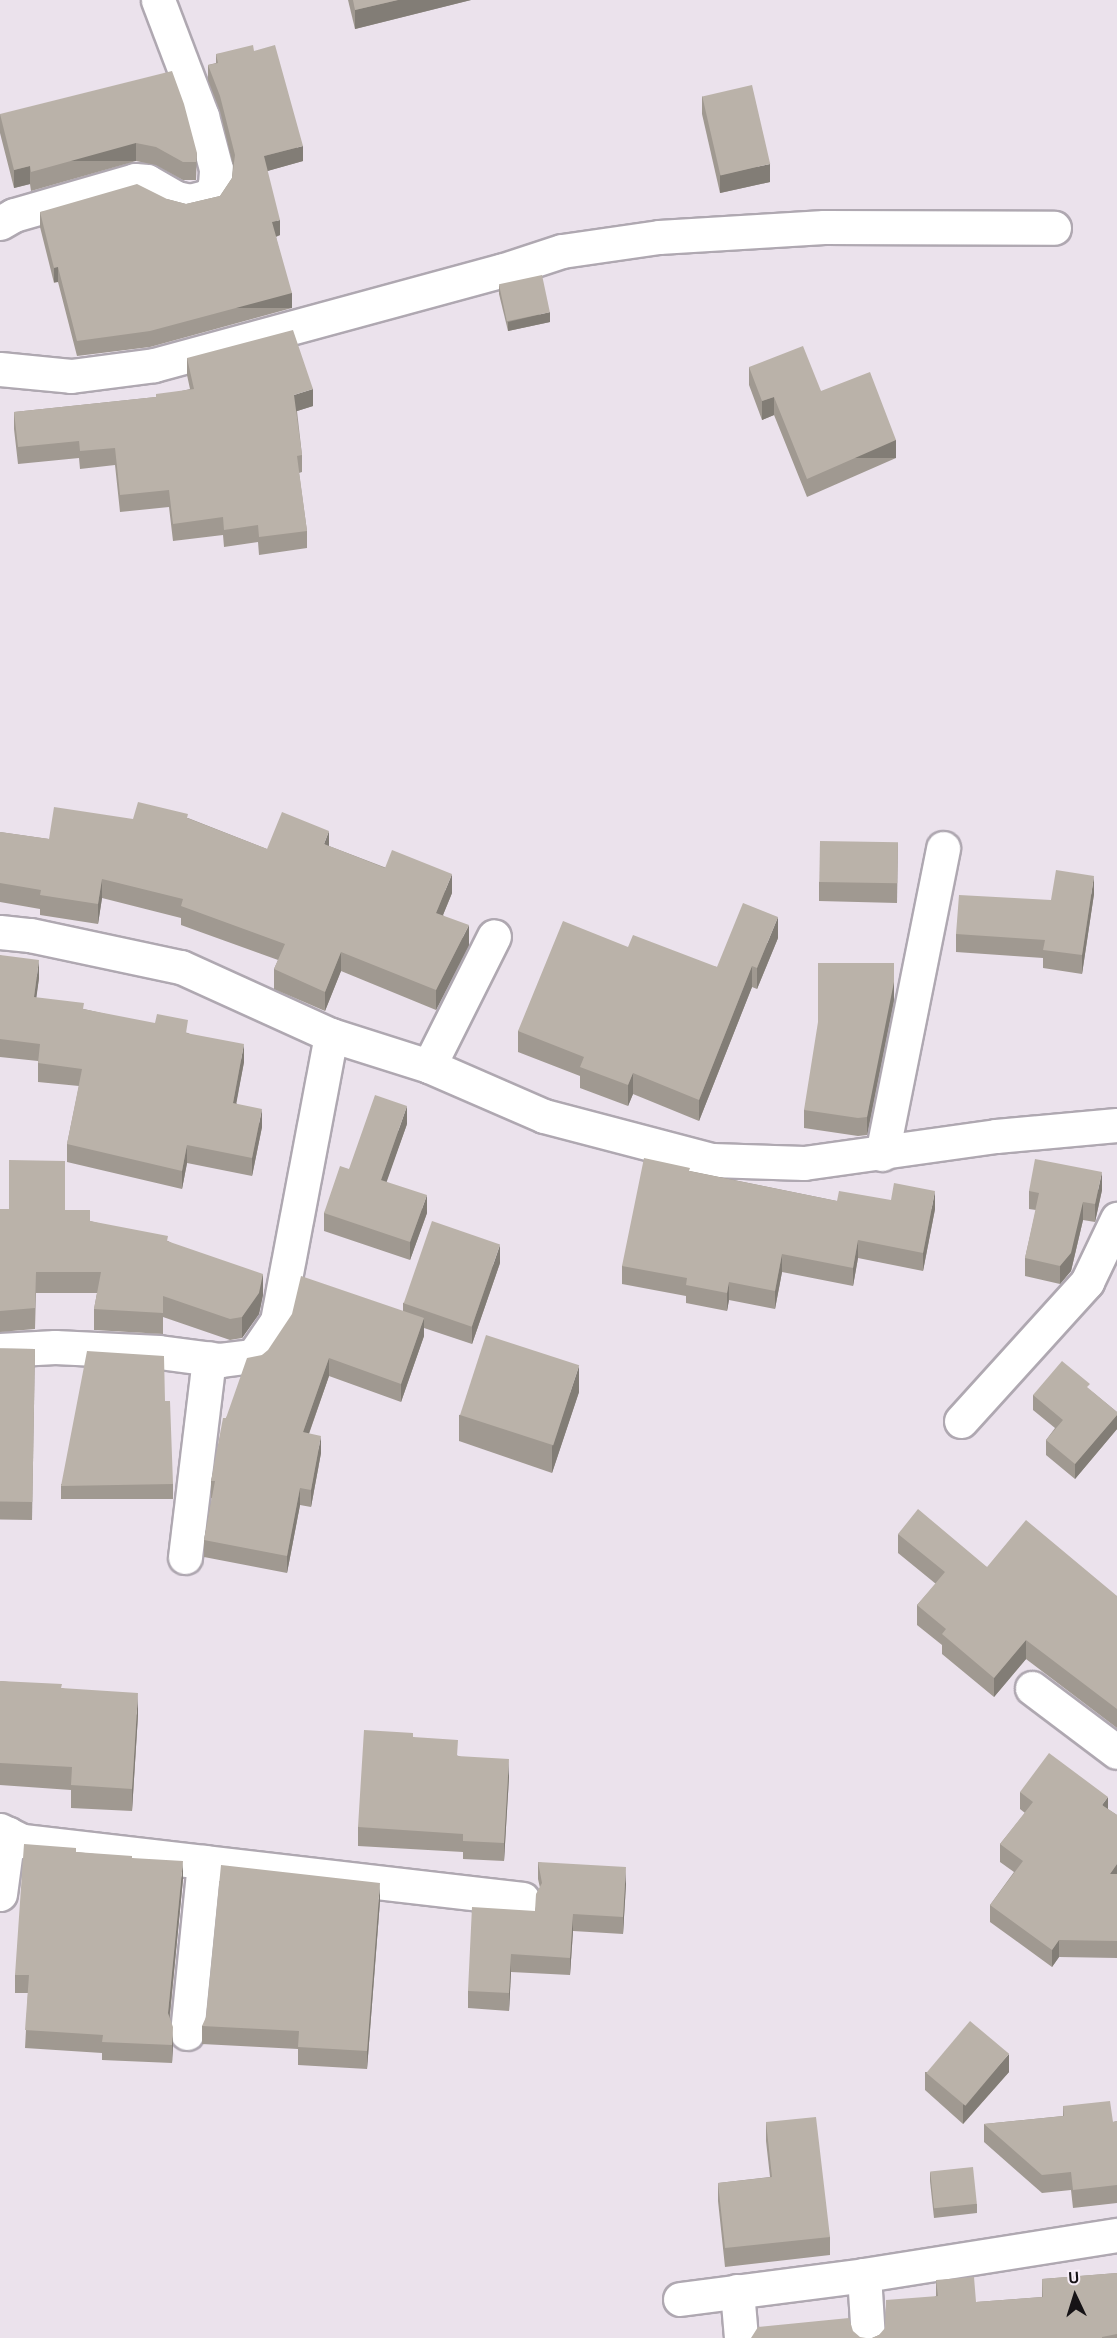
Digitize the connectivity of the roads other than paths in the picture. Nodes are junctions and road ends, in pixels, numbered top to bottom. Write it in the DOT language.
graph roads {
  1 [pos="158,0"];
  2 [pos="0,223"];
  3 [pos="1054,228"];
  4 [pos="0,369"];
  5 [pos="943,848"];
  6 [pos="0,932"];
  7 [pos="494,936"];
  8 [pos="331,1035"];
  9 [pos="429,1066"];
  10 [pos="1117,1125"];
  11 [pos="882,1154"];
  12 [pos="1117,1219"];
  13 [pos="0,1350"];
  14 [pos="209,1358"];
  15 [pos="961,1421"];
  16 [pos="185,1557"];
  17 [pos="1032,1688"];
  18 [pos="1117,1752"];
  19 [pos="4,1832"];
  20 [pos="204,1862"];
  21 [pos="0,1894"];
  22 [pos="523,1899"];
  23 [pos="187,2032"];
  24 [pos="1117,2235"];
  25 [pos="864,2275"];
  26 [pos="737,2291"];
  27 [pos="680,2300"];
  28 [pos="741,2338"];
  29 [pos="868,2338"];
  1 -- 2 [label="street"];
  3 -- 4 [label="street"];
  5 -- 11 [label="street"];
  6 -- 8 [label="street"];
  7 -- 9 [label="street"];
  8 -- 9 [label="street"];
  8 -- 14 [label="street"];
  9 -- 11 [label="street"];
  10 -- 11 [label="street"];
  12 -- 15 [label="street"];
  13 -- 14 [label="street"];
  14 -- 16 [label="street"];
  17 -- 18 [label="street"];
  19 -- 20 [label="street"];
  19 -- 21 [label="street"];
  20 -- 22 [label="street"];
  20 -- 23 [label="street"];
  24 -- 25 [label="street"];
  25 -- 26 [label="street"];
  25 -- 29 [label="street"];
  26 -- 27 [label="street"];
  26 -- 28 [label="street"];
}
